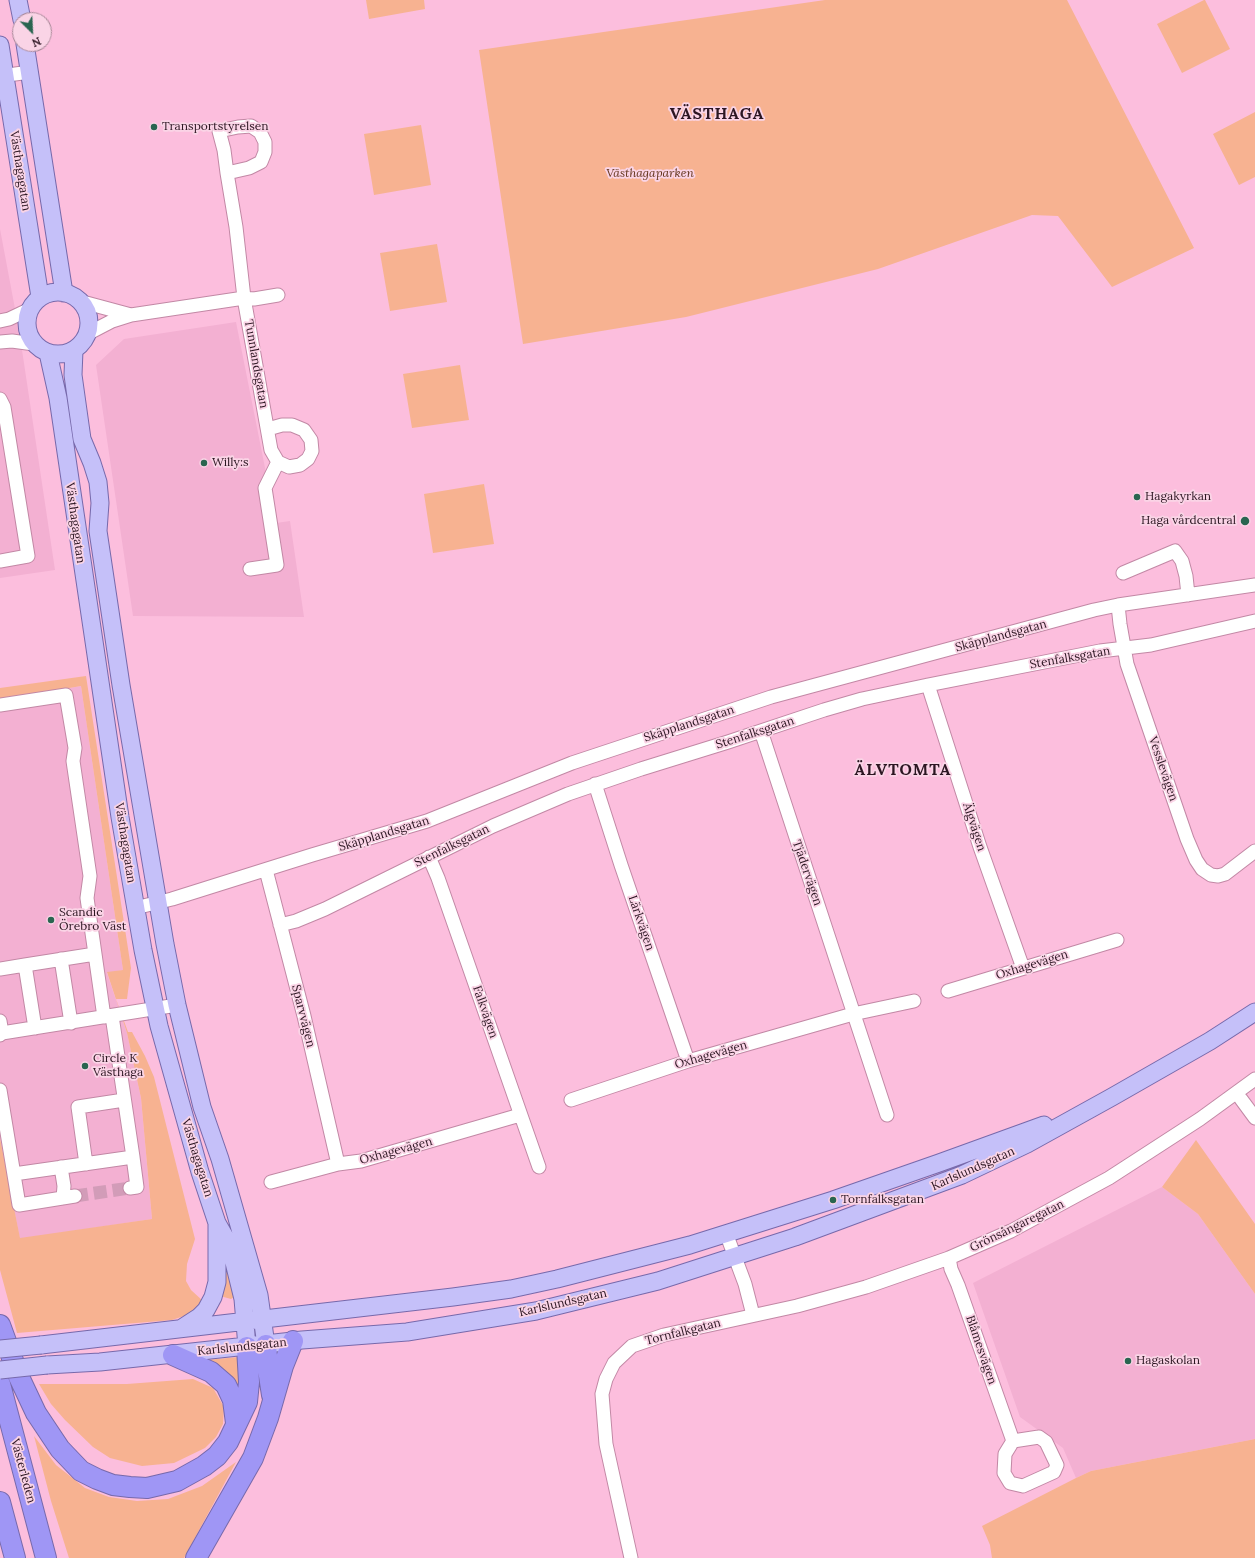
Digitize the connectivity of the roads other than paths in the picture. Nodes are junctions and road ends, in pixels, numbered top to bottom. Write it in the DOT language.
graph roads {
  1 [pos="18,0"];
  2 [pos="20,12"];
  3 [pos="0,45"];
  4 [pos="26,52"];
  5 [pos="30,72"];
  6 [pos="2,76"];
  7 [pos="227,173"];
  8 [pos="64,293"];
  9 [pos="278,295"];
  10 [pos="244,298"];
  11 [pos="79,301"];
  12 [pos="35,303"];
  13 [pos="131,315"];
  14 [pos="0,321"];
  15 [pos="87,334"];
  16 [pos="0,342"];
  17 [pos="34,344"];
  18 [pos="74,350"];
  19 [pos="48,353"];
  20 [pos="0,399"];
  21 [pos="268,429"];
  22 [pos="278,462"];
  23 [pos="0,560"];
  24 [pos="250,569"];
  25 [pos="1123,573"];
  26 [pos="1255,585"];
  27 [pos="1188,595"];
  28 [pos="1118,605"];
  29 [pos="1255,622"];
  30 [pos="1124,648"];
  31 [pos="928,685"];
  32 [pos="0,705"];
  33 [pos="760,731"];
  34 [pos="595,784"];
  35 [pos="1255,850"];
  36 [pos="429,857"];
  37 [pos="266,870"];
  38 [pos="157,903"];
  39 [pos="135,908"];
  40 [pos="280,925"];
  41 [pos="1117,940"];
  42 [pos="95,954"];
  43 [pos="61,959"];
  44 [pos="25,965"];
  45 [pos="1022,968"];
  46 [pos="0,969"];
  47 [pos="948,990"];
  48 [pos="914,1001"];
  49 [pos="178,1005"];
  50 [pos="155,1009"];
  51 [pos="1255,1012"];
  52 [pos="853,1014"];
  53 [pos="108,1017"];
  54 [pos="71,1022"];
  55 [pos="35,1028"];
  56 [pos="1,1030"];
  57 [pos="688,1061"];
  58 [pos="1255,1079"];
  59 [pos="0,1090"];
  60 [pos="1241,1099"];
  61 [pos="124,1100"];
  62 [pos="571,1100"];
  63 [pos="1093,1107"];
  64 [pos="520,1115"];
  65 [pos="887,1115"];
  66 [pos="1255,1118"];
  67 [pos="133,1156"];
  68 [pos="86,1164"];
  69 [pos="338,1164"];
  70 [pos="61,1167"];
  71 [pos="540,1167"];
  72 [pos="14,1174"];
  73 [pos="271,1182"];
  74 [pos="130,1188"];
  75 [pos="217,1223"];
  76 [pos="726,1233"];
  77 [pos="735,1257"];
  78 [pos="949,1258"];
  79 [pos="753,1315"];
  80 [pos="263,1320"];
  81 [pos="245,1322"];
  82 [pos="0,1325"];
  83 [pos="179,1330"];
  84 [pos="293,1341"];
  85 [pos="266,1345"];
  86 [pos="246,1347"];
  87 [pos="0,1350"];
  88 [pos="173,1355"];
  89 [pos="0,1370"];
  90 [pos="0,1384"];
  91 [pos="273,1398"];
  92 [pos="236,1423"];
  93 [pos="1013,1442"];
  94 [pos="0,1502"];
  95 [pos="15,1558"];
  96 [pos="46,1558"];
  97 [pos="196,1558"];
  98 [pos="631,1558"];
  1 -- 2 [label="main road"];
  3 -- 6 [label="main road, Västhagagatan"];
  4 -- 5 [label="main road, Västhagagatan"];
  5 -- 6 [label="street"];
  5 -- 8 [label="main road, Västhagagatan"];
  6 -- 12 [label="main road, Västhagagatan"];
  7 -- 10 [label="street, Tunnlandsgatan"];
  8 -- 11 [label="main road"];
  8 -- 12 [label="main road"];
  9 -- 10 [label="street"];
  10 -- 13 [label="street"];
  10 -- 21 [label="street, Tunnlandsgatan"];
  11 -- 13 [label="street"];
  11 -- 15 [label="main road"];
  12 -- 14 [label="street"];
  12 -- 17 [label="main road"];
  13 -- 15 [label="street"];
  15 -- 18 [label="main road"];
  16 -- 17 [label="street"];
  17 -- 19 [label="main road"];
  18 -- 19 [label="main road"];
  18 -- 38 [label="main road, Västhagagatan"];
  19 -- 39 [label="main road, Västhagagatan"];
  20 -- 23 [label="street"];
  21 -- 22 [label="street, Tunnlandsgatan"];
  21 -- 22 [label="street"];
  22 -- 24 [label="street"];
  25 -- 27 [label="street"];
  26 -- 27 [label="street, Skäpplandsgatan"];
  27 -- 28 [label="street, Skäpplandsgatan"];
  28 -- 30 [label="street, Vesslevägen"];
  28 -- 37 [label="street, Skäpplandsgatan"];
  29 -- 30 [label="street, Stenfalksgatan"];
  30 -- 31 [label="street, Stenfalksgatan"];
  30 -- 35 [label="street, Vesslevägen"];
  31 -- 33 [label="street, Stenfalksgatan"];
  31 -- 45 [label="street, Älgvägen"];
  32 -- 42 [label="street"];
  33 -- 34 [label="street, Stenfalksgatan"];
  33 -- 52 [label="street, Tjädervägen"];
  34 -- 36 [label="street, Stenfalksgatan"];
  34 -- 57 [label="street, Lärkvägen"];
  36 -- 40 [label="street, Stenfalksgatan"];
  36 -- 64 [label="street, Falkvägen"];
  37 -- 38 [label="street, Skäpplandsgatan"];
  37 -- 40 [label="street, Sparvvägen"];
  38 -- 39 [label="street, Skäpplandsgatan"];
  38 -- 49 [label="main road, Västhagagatan"];
  39 -- 50 [label="main road, Västhagagatan"];
  40 -- 69 [label="street, Sparvvägen"];
  41 -- 45 [label="street, Oxhagevägen"];
  42 -- 43 [label="street"];
  42 -- 53 [label="street"];
  43 -- 44 [label="street"];
  43 -- 54 [label="street"];
  44 -- 46 [label="street"];
  44 -- 55 [label="street"];
  45 -- 47 [label="street, Oxhagevägen"];
  48 -- 52 [label="street, Oxhagevägen"];
  49 -- 50 [label="street"];
  49 -- 80 [label="main road, Västhagagatan"];
  50 -- 53 [label="street"];
  50 -- 75 [label="main road, Västhagagatan"];
  51 -- 63 [label="main road, Karlslundsgatan"];
  52 -- 57 [label="street, Oxhagevägen"];
  52 -- 65 [label="street"];
  53 -- 54 [label="street"];
  53 -- 61 [label="street"];
  54 -- 55 [label="street"];
  55 -- 56 [label="street"];
  57 -- 62 [label="street, Oxhagevägen"];
  58 -- 78 [label="street, Grönsångaregatan"];
  59 -- 72 [label="street"];
  60 -- 66 [label="street"];
  61 -- 67 [label="street"];
  61 -- 68 [label="street"];
  63 -- 76 [label="main road, Karlslundsgatan"];
  63 -- 77 [label="main road, Karlslundsgatan"];
  64 -- 69 [label="street, Oxhagevägen"];
  64 -- 71 [label="street, Falkvägen"];
  67 -- 68 [label="street"];
  67 -- 74 [label="street"];
  68 -- 70 [label="street"];
  69 -- 73 [label="street, Oxhagevägen"];
  70 -- 72 [label="street"];
  70 -- 72 [label="street"];
  75 -- 81 [label="main road, Västhagagatan"];
  75 -- 83 [label="main road"];
  76 -- 77 [label="street"];
  76 -- 80 [label="main road, Karlslundsgatan"];
  77 -- 79 [label="street"];
  77 -- 84 [label="main road, Karlslundsgatan"];
  78 -- 79 [label="street, Grönsångaregatan"];
  78 -- 93 [label="street, Blåmesvägen"];
  79 -- 98 [label="street, Tornfalkgatan"];
  80 -- 81 [label="main road, Karlslundsgatan"];
  80 -- 85 [label="main road, Västhagagatan"];
  81 -- 83 [label="main road, Karlslundsgatan"];
  81 -- 86 [label="main road, Västhagagatan"];
  82 -- 92 [label="highway"];
  83 -- 87 [label="main road, Karlslundsgatan, bridge"];
  84 -- 85 [label="main road, Karlslundsgatan"];
  84 -- 91 [label="highway"];
  85 -- 86 [label="main road, Karlslundsgatan"];
  85 -- 91 [label="highway"];
  86 -- 88 [label="main road, Karlslundsgatan"];
  86 -- 92 [label="highway"];
  88 -- 89 [label="main road, Karlslundsgatan, bridge"];
  88 -- 92 [label="highway"];
  90 -- 96 [label="highway, Västerleden"];
  91 -- 97 [label="highway"];
  94 -- 95 [label="highway"];
}
